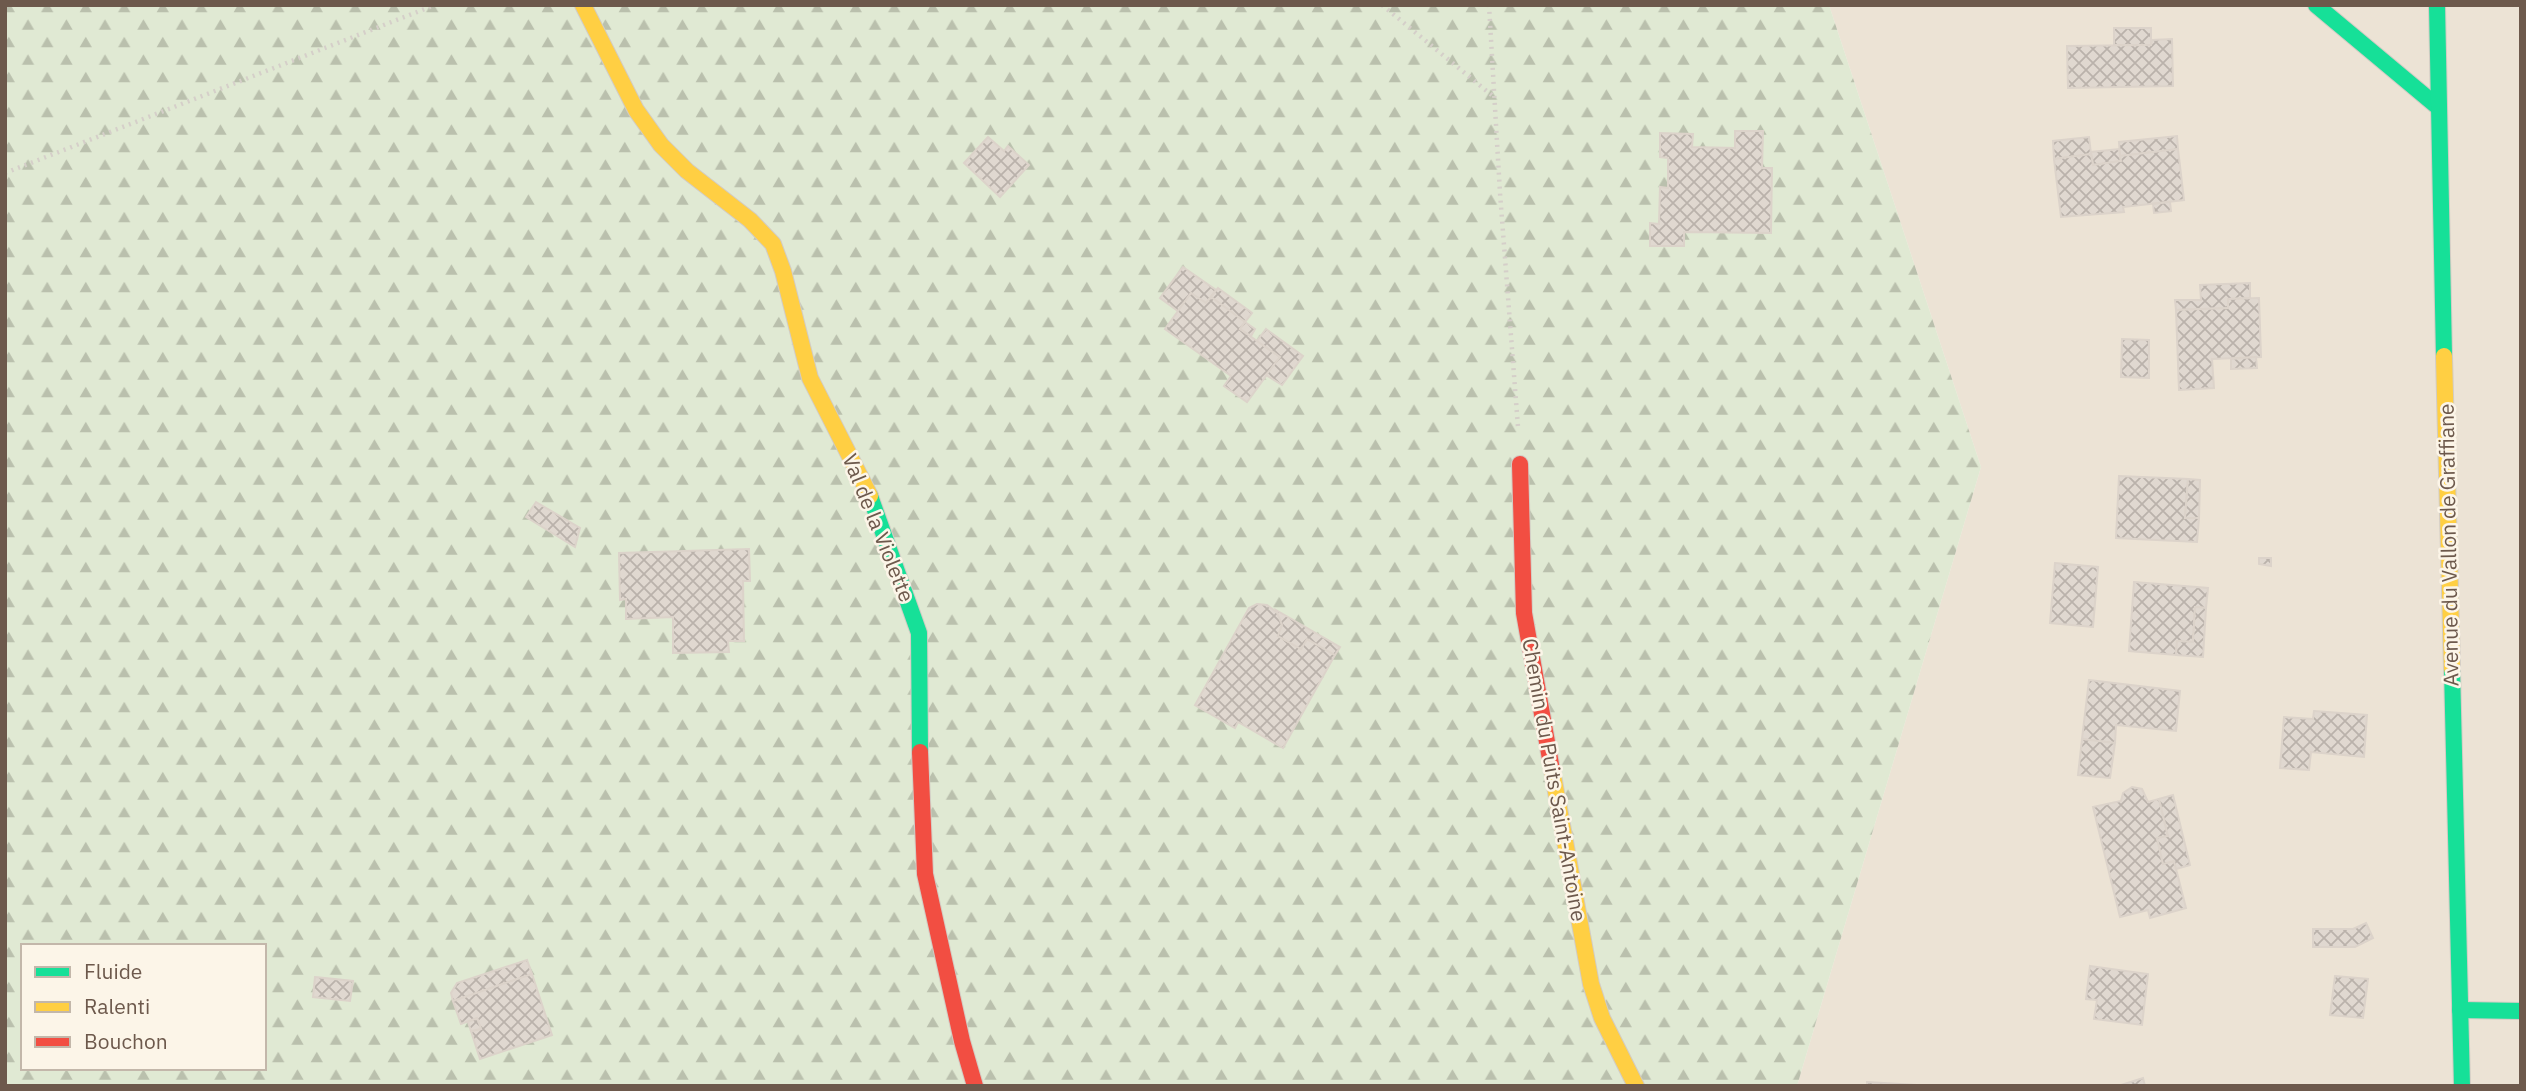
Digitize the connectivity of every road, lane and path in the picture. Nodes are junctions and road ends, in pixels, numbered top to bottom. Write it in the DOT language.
graph roads {
  1 [pos="435,5"];
  2 [pos="583,5"];
  3 [pos="1382,5"];
  4 [pos="1489,5"];
  5 [pos="2316,5"];
  6 [pos="2437,5"];
  7 [pos="1495,98"];
  8 [pos="2438,107"];
  9 [pos="5,173"];
  10 [pos="1520,464"];
  11 [pos="2460,1010"];
  12 [pos="2521,1011"];
  13 [pos="975,1086"];
  14 [pos="1636,1086"];
  15 [pos="2462,1086"];
  1 -- 9 [label="path"];
  2 -- 13 [label="street, Val de la Violette"];
  3 -- 7 [label="path"];
  4 -- 7 [label="path"];
  5 -- 8 [label="street"];
  6 -- 8 [label="street, Avenue du Vallon de Graffiane"];
  7 -- 10 [label="path"];
  8 -- 11 [label="street, Avenue du Vallon de Graffiane"];
  10 -- 14 [label="street, Chemin du Puits Saint-Antoine"];
  11 -- 12 [label="street"];
  11 -- 15 [label="street, Avenue du Vallon de Graffiane"];
}
